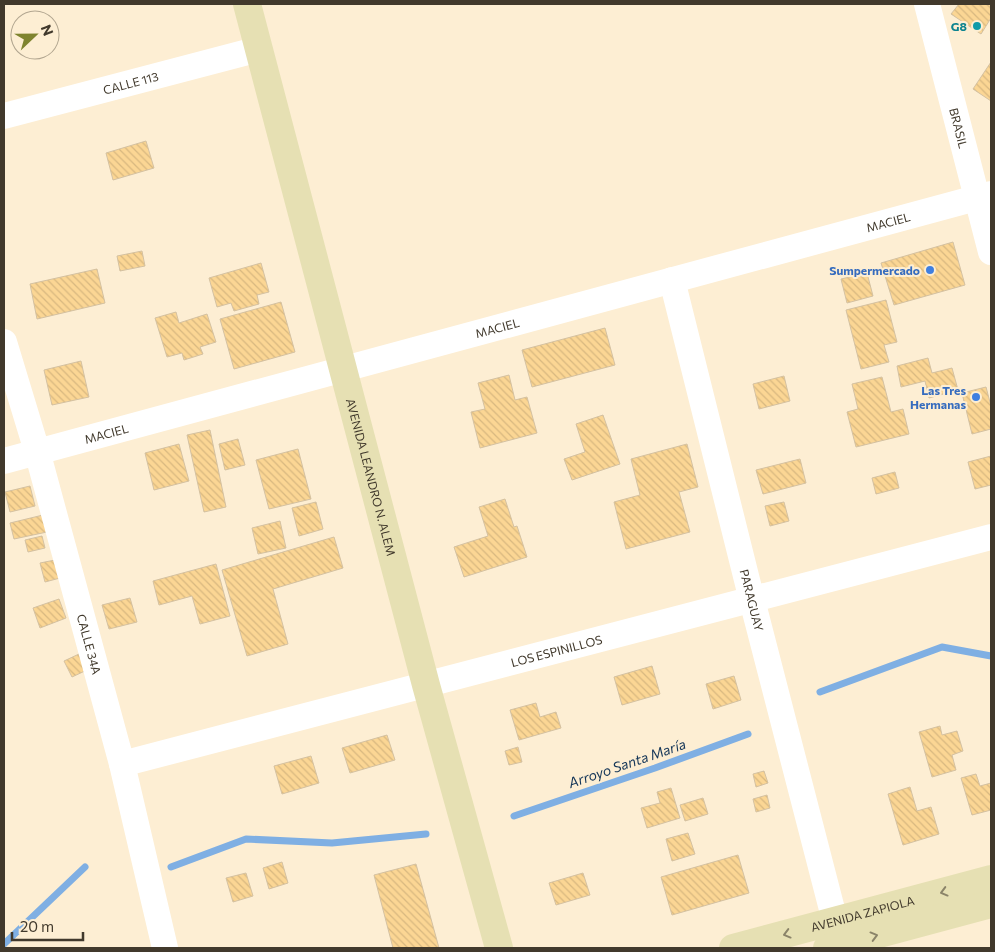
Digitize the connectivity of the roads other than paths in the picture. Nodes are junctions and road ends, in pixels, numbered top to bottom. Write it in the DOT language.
graph roads {
  1 [pos="246,4"];
  2 [pos="927,4"];
  3 [pos="259,49"];
  4 [pos="4,116"];
  5 [pos="984,195"];
  6 [pos="991,252"];
  7 [pos="672,280"];
  8 [pos="4,342"];
  9 [pos="344,369"];
  10 [pos="38,452"];
  11 [pos="4,461"];
  12 [pos="991,537"];
  13 [pos="752,600"];
  14 [pos="426,685"];
  15 [pos="122,764"];
  16 [pos="991,879"];
  17 [pos="991,904"];
  18 [pos="835,920"];
  19 [pos="165,948"];
  20 [pos="499,948"];
  21 [pos="732,948"];
  22 [pos="827,948"];
  1 -- 3 [label="main road, AVENIDA LEANDRO N. ALEM"];
  2 -- 5 [label="street, BRASIL"];
  3 -- 4 [label="street, CALLE 113"];
  3 -- 9 [label="main road, AVENIDA LEANDRO N. ALEM"];
  5 -- 6 [label="street, BRASIL"];
  5 -- 7 [label="street, MACIEL"];
  7 -- 9 [label="street, MACIEL"];
  7 -- 13 [label="street, PARAGUAY"];
  8 -- 10 [label="street, CALLE 34A"];
  9 -- 10 [label="street, MACIEL"];
  9 -- 14 [label="main road, AVENIDA LEANDRO N. ALEM"];
  10 -- 11 [label="street, MACIEL"];
  10 -- 15 [label="street, CALLE 34A"];
  12 -- 13 [label="street, LOS ESPINILLOS"];
  13 -- 14 [label="street, LOS ESPINILLOS"];
  13 -- 18 [label="street, PARAGUAY"];
  14 -- 15 [label="street, LOS ESPINILLOS"];
  14 -- 20 [label="main road, AVENIDA LEANDRO N. ALEM"];
  15 -- 19 [label="street, CALLE 34A"];
  16 -- 18 [label="main road, AVENIDA ZAPIOLA, one-way"];
  22 -- 17 [label="main road, AVENIDA ZAPIOLA, one-way"];
  18 -- 21 [label="main road, AVENIDA ZAPIOLA, one-way"];
}
